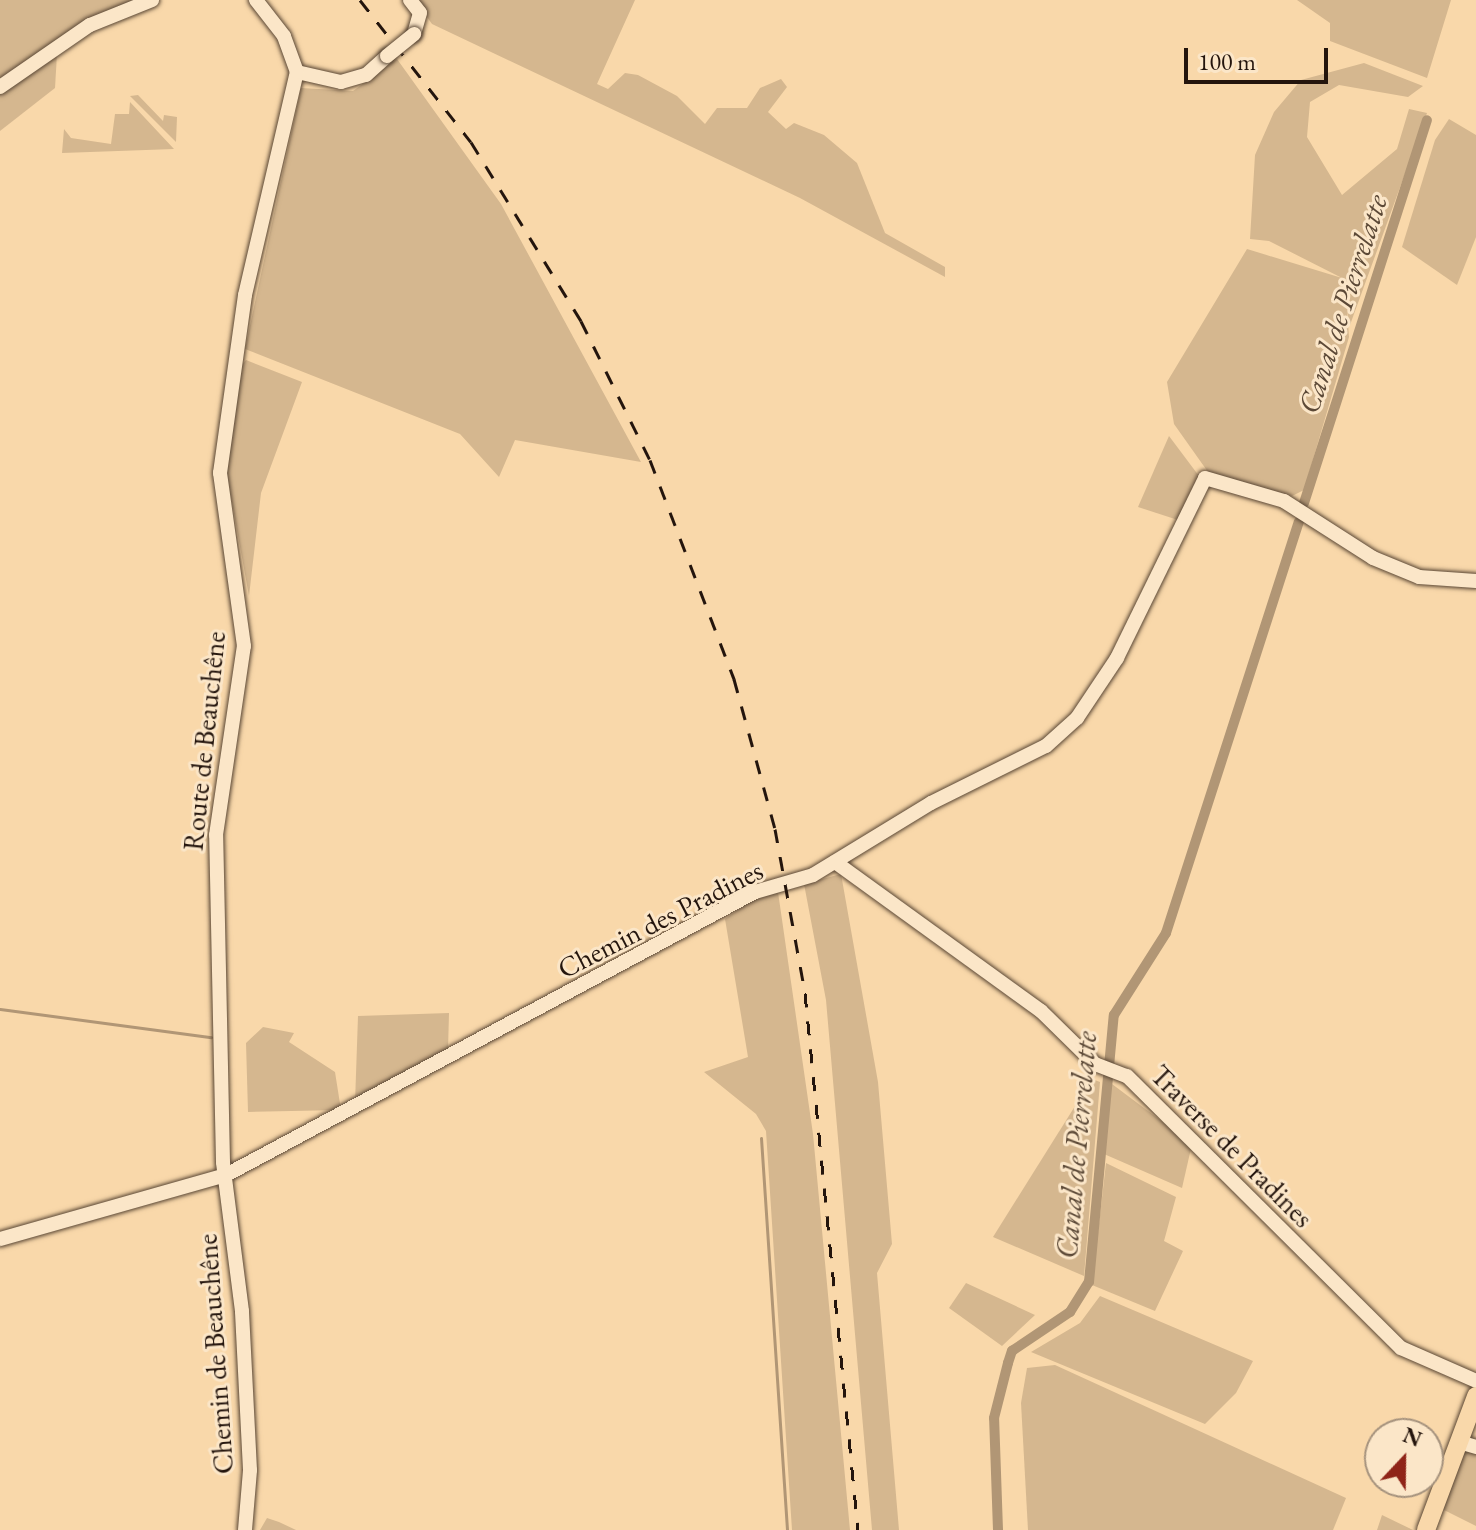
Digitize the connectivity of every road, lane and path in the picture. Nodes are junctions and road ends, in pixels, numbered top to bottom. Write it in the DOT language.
graph roads {
  1 [pos="152,0"];
  2 [pos="256,0"];
  3 [pos="410,0"];
  4 [pos="297,72"];
  5 [pos="0,87"];
  6 [pos="1476,581"];
  7 [pos="835,862"];
  8 [pos="226,1175"];
  9 [pos="0,1239"];
  10 [pos="1476,1381"];
  11 [pos="1476,1396"];
  12 [pos="1468,1444"];
  13 [pos="245,1530"];
  14 [pos="1426,1530"];
  1 -- 5 [label="street"];
  2 -- 4 [label="street"];
  3 -- 4 [label="street, bridge"];
  4 -- 8 [label="street, Route de Beauchêne"];
  6 -- 7 [label="street, Chemin des Pradines"];
  7 -- 8 [label="street, Chemin des Pradines"];
  7 -- 10 [label="street, Traverse de Pradines"];
  8 -- 9 [label="street, Chemin des Pradines"];
  8 -- 13 [label="street, Chemin de Beauchêne"];
  11 -- 12 [label="main road"];
  12 -- 14 [label="main road"];
}
